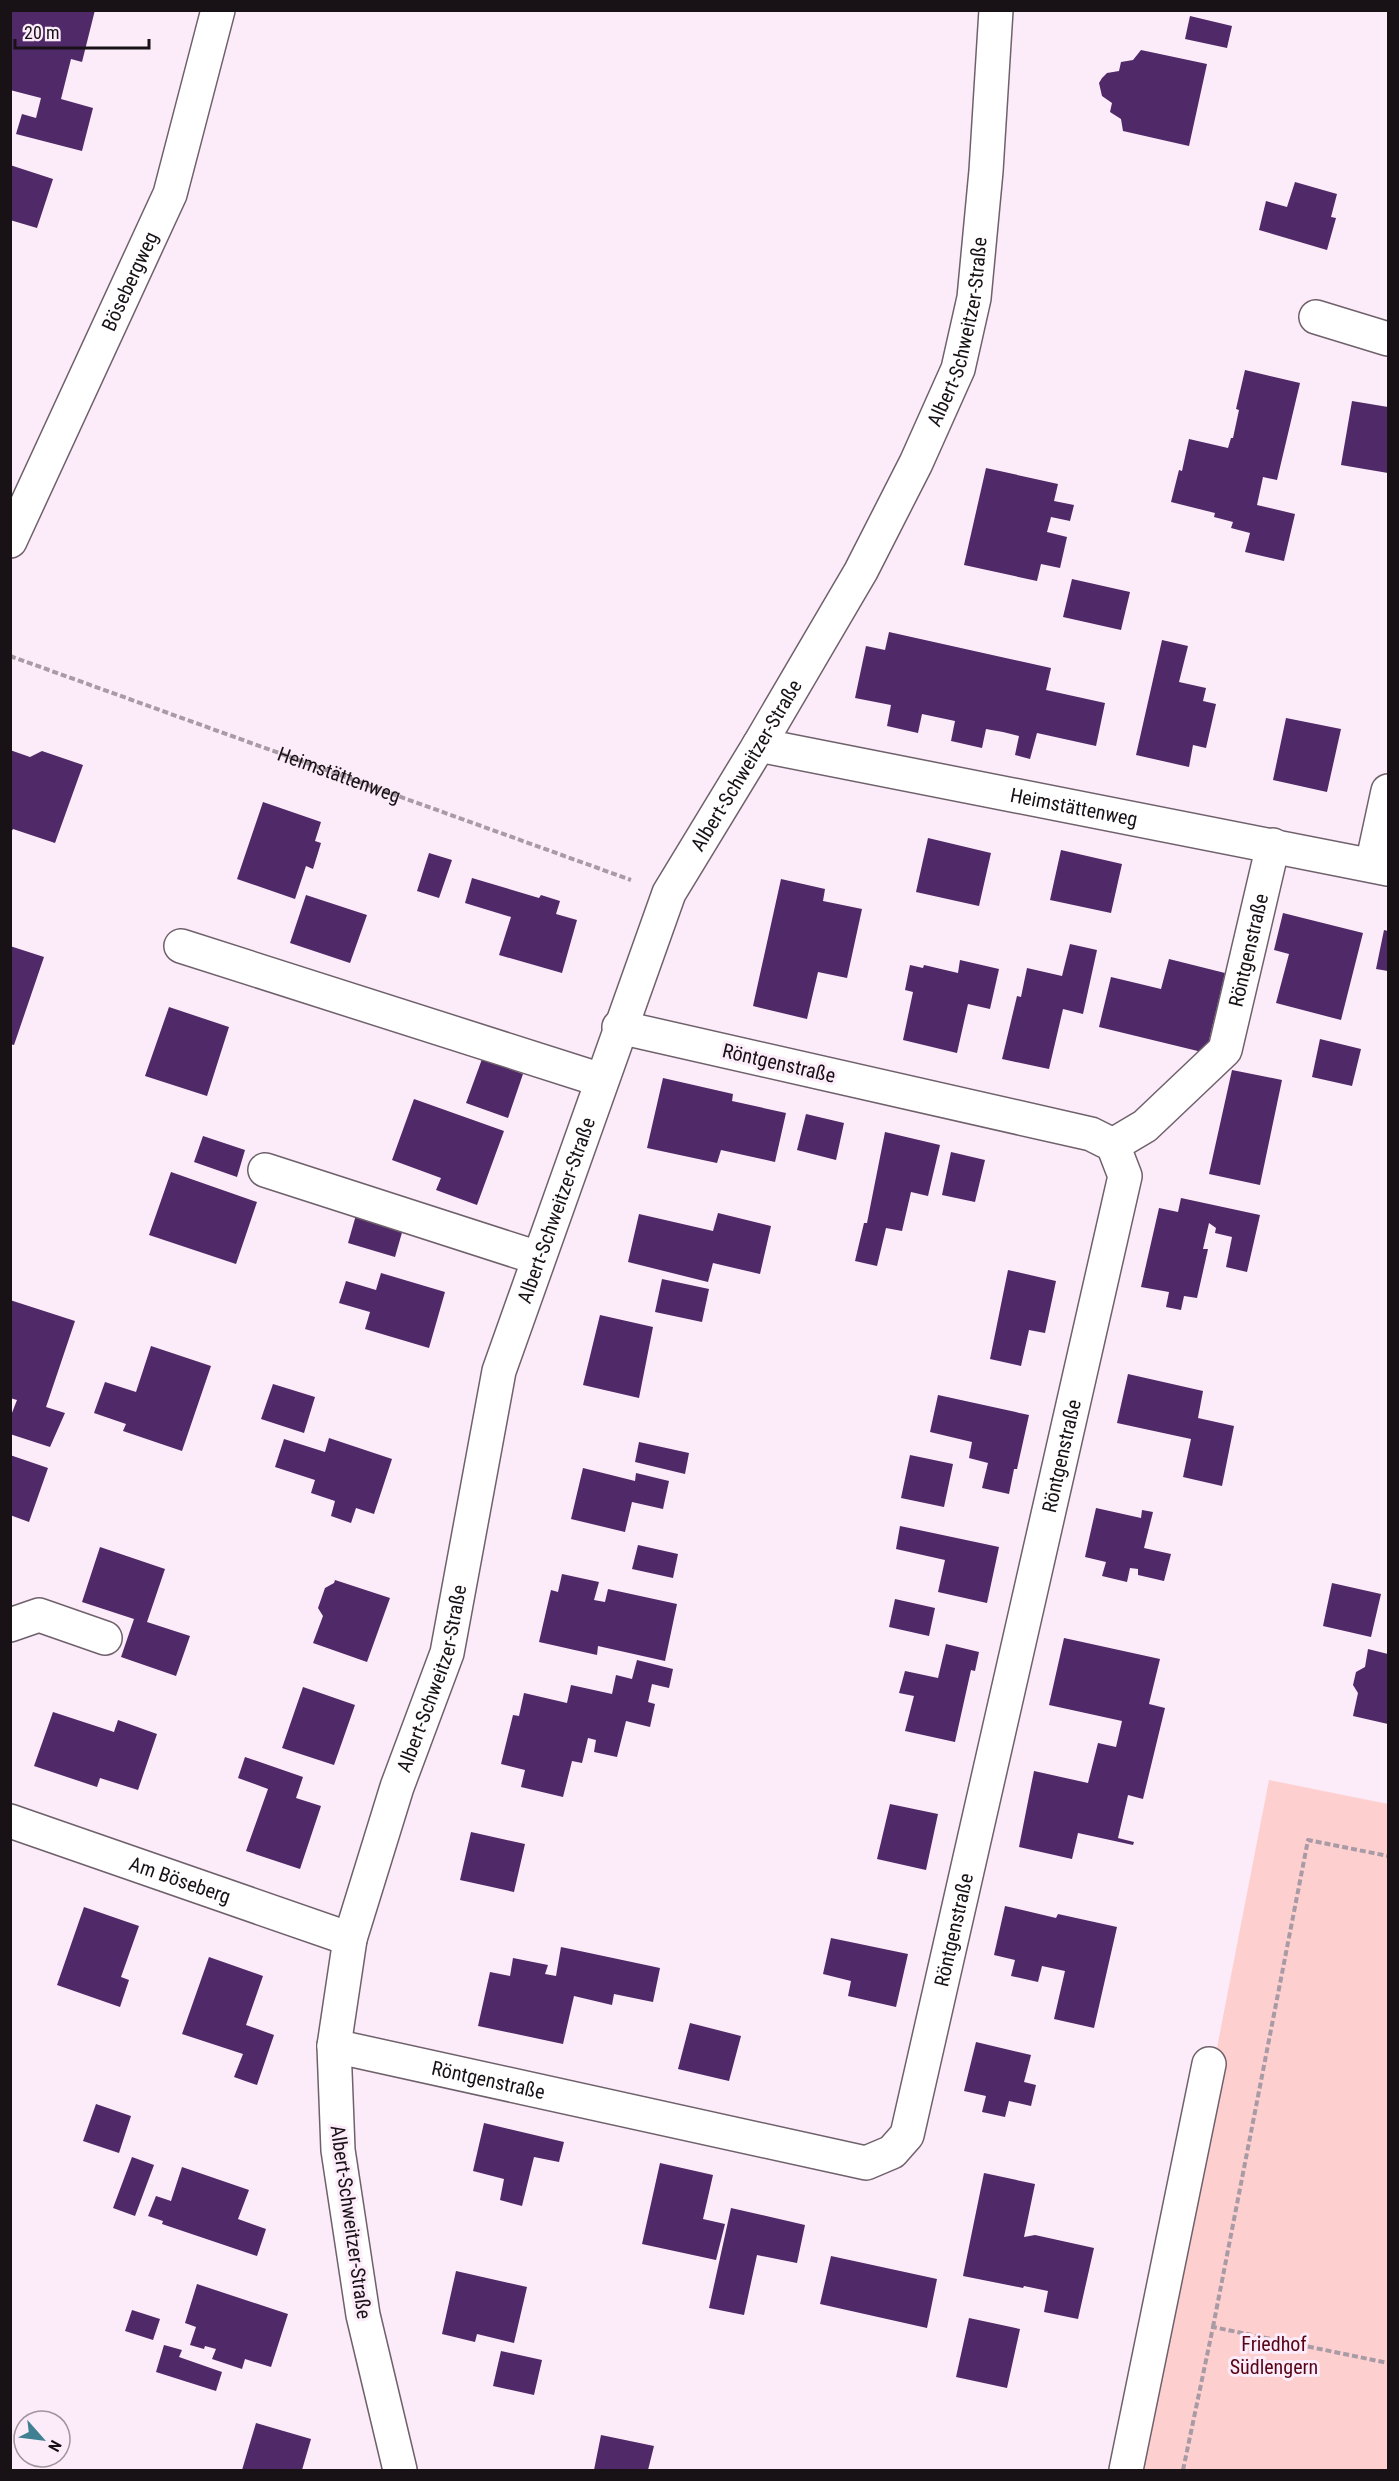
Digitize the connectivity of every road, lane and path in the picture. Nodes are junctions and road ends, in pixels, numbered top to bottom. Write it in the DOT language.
graph roads {
  1 [pos="218,10"];
  2 [pos="996,10"];
  3 [pos="1316,317"];
  4 [pos="1389,339"];
  5 [pos="10,542"];
  6 [pos="10,656"];
  7 [pos="759,745"];
  8 [pos="1389,791"];
  9 [pos="1273,845"];
  10 [pos="1380,867"];
  11 [pos="669,894"];
  12 [pos="181,946"];
  13 [pos="619,1027"];
  14 [pos="601,1080"];
  15 [pos="1113,1145"];
  16 [pos="265,1170"];
  17 [pos="538,1258"];
  18 [pos="10,1625"];
  19 [pos="105,1638"];
  20 [pos="10,1821"];
  21 [pos="1389,1856"];
  22 [pos="350,1939"];
  23 [pos="334,2046"];
  24 [pos="1209,2064"];
  25 [pos="1213,2327"];
  26 [pos="1389,2363"];
  27 [pos="400,2470"];
  28 [pos="1126,2470"];
  29 [pos="1183,2470"];
  1 -- 5 [label="street, Bösebergweg"];
  2 -- 7 [label="street, Albert-Schweitzer-Straße"];
  3 -- 4 [label="street"];
  6 -- 11 [label="path, Heimstättenweg"];
  7 -- 9 [label="street, Heimstättenweg"];
  7 -- 11 [label="street, Albert-Schweitzer-Straße"];
  8 -- 10 [label="street"];
  9 -- 10 [label="street, Heimstättenweg"];
  9 -- 15 [label="street, Röntgenstraße"];
  11 -- 13 [label="street, Albert-Schweitzer-Straße"];
  12 -- 14 [label="street"];
  13 -- 14 [label="street, Albert-Schweitzer-Straße"];
  13 -- 15 [label="street, Röntgenstraße"];
  14 -- 17 [label="street, Albert-Schweitzer-Straße"];
  15 -- 23 [label="street, Röntgenstraße"];
  16 -- 17 [label="street"];
  17 -- 22 [label="street, Albert-Schweitzer-Straße"];
  18 -- 19 [label="street"];
  20 -- 22 [label="street, Am Böseberg"];
  21 -- 25 [label="path"];
  22 -- 23 [label="street, Albert-Schweitzer-Straße"];
  23 -- 27 [label="street, Albert-Schweitzer-Straße"];
  24 -- 28 [label="street"];
  25 -- 26 [label="path"];
  25 -- 29 [label="path"];
}
